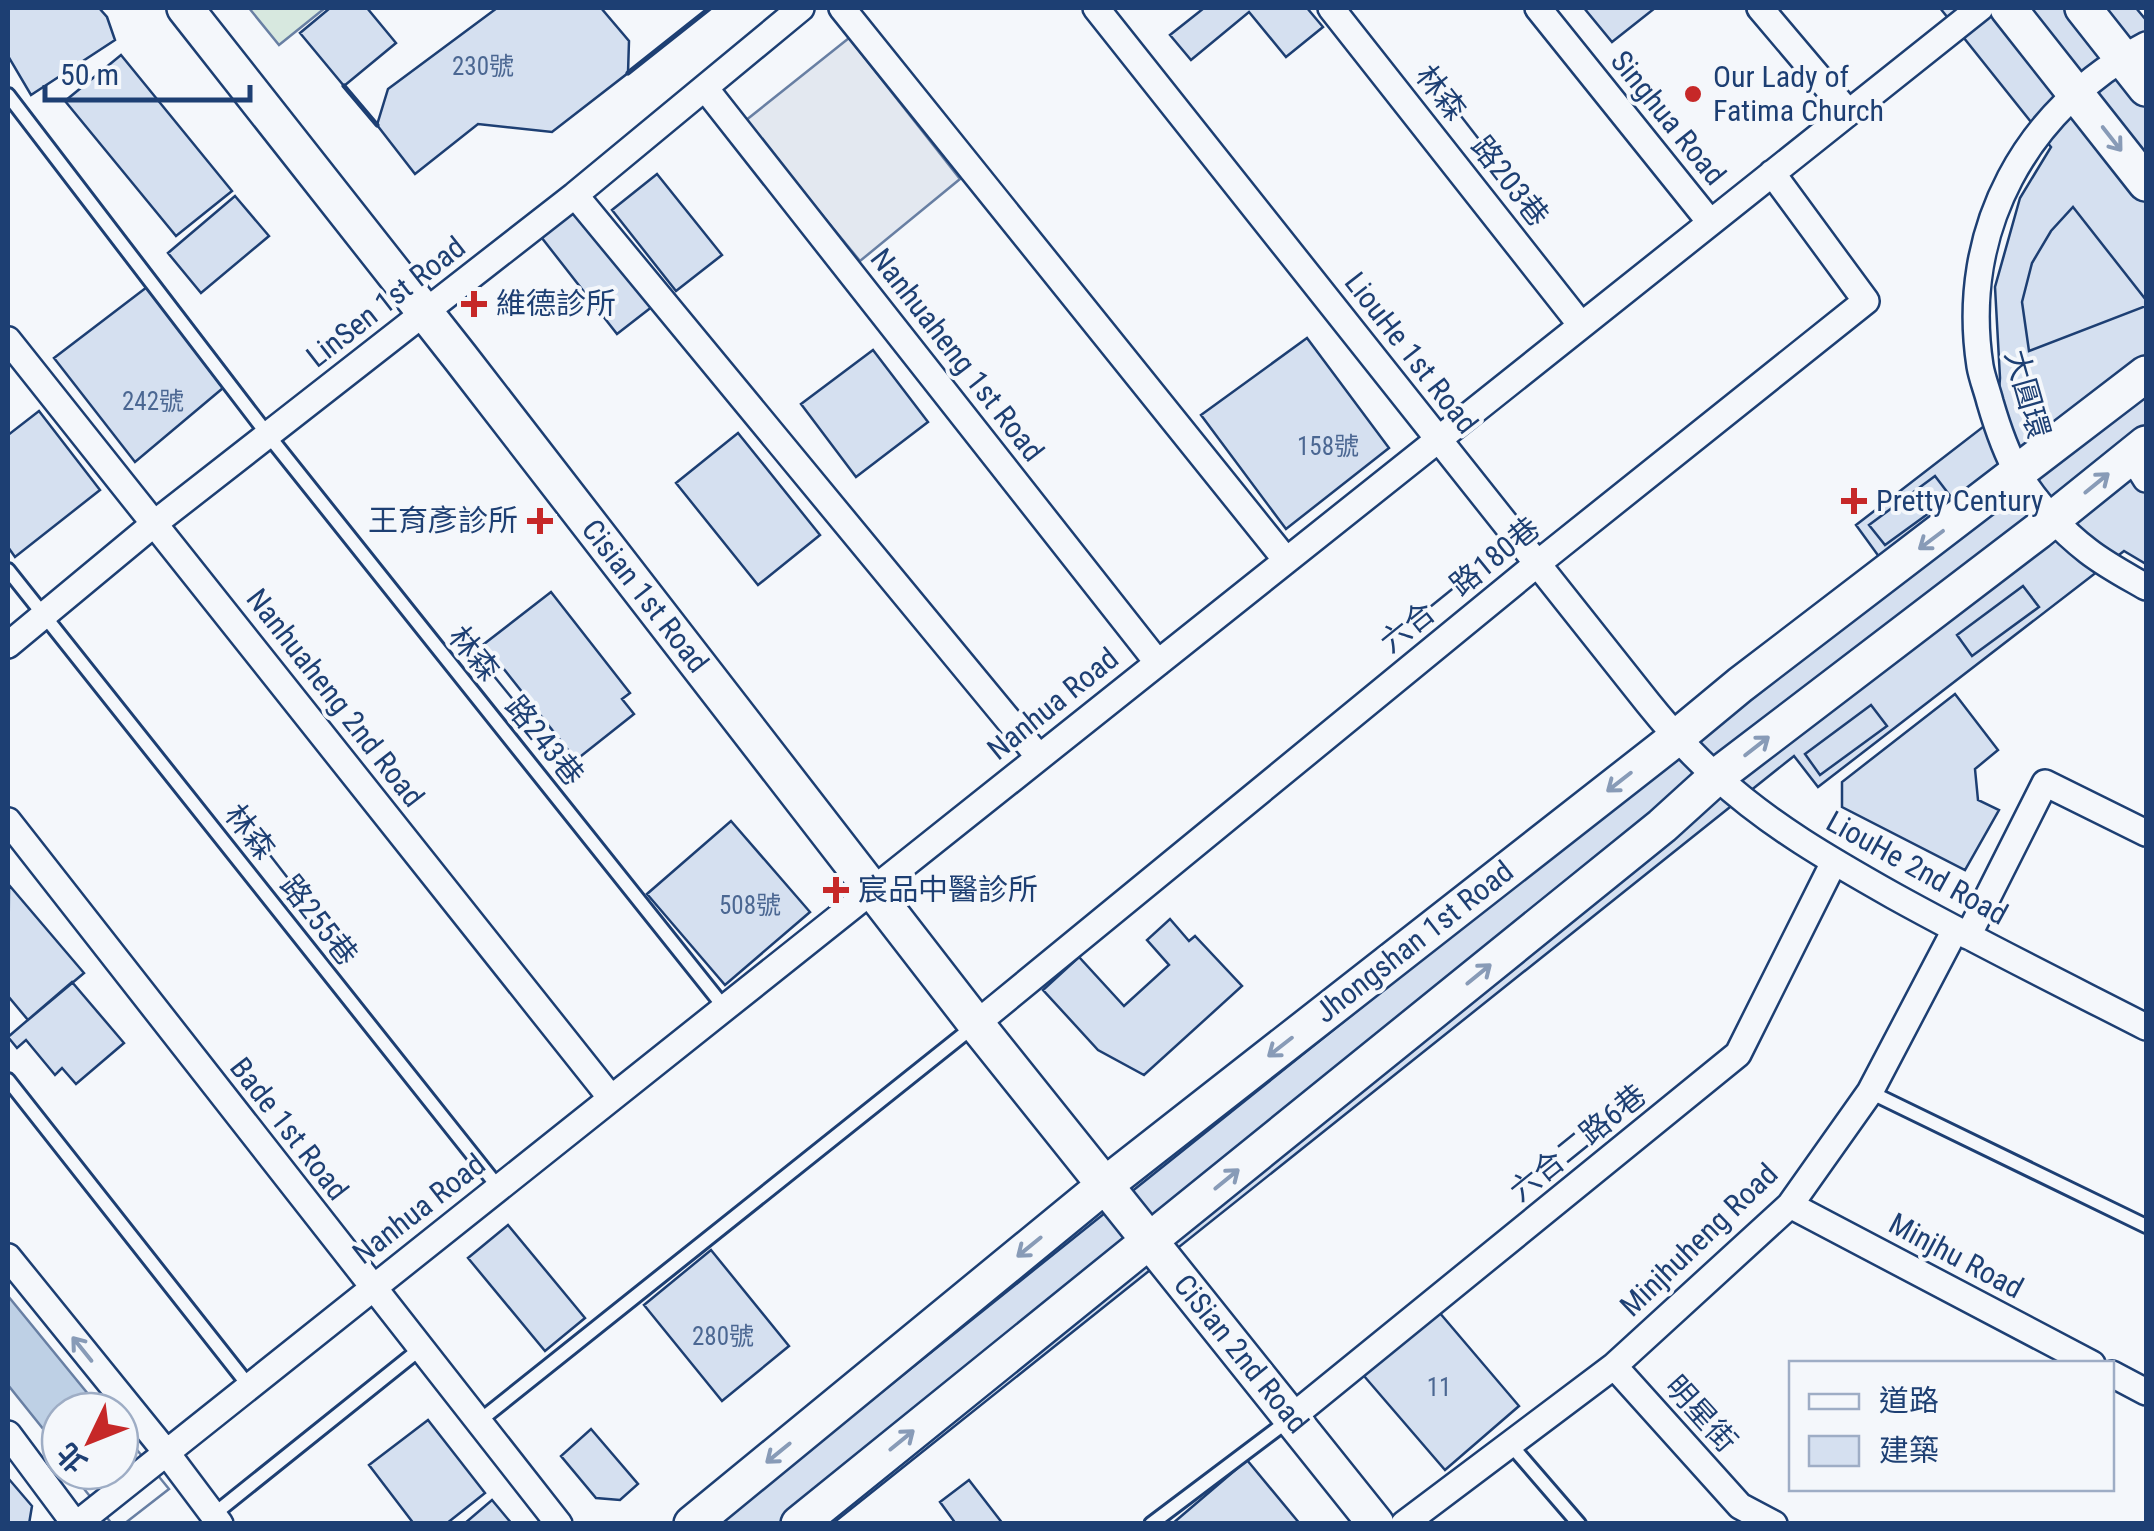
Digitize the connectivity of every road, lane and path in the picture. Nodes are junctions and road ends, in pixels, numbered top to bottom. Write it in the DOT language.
graph roads {
  1 [pos="184,8"];
  2 [pos="801,8"];
  3 [pos="842,8"];
  4 [pos="1096,8"];
  5 [pos="1331,8"];
  6 [pos="1538,8"];
  7 [pos="1760,8"];
  8 [pos="1980,8"];
  9 [pos="2008,8"];
  10 [pos="2083,8"];
  11 [pos="2135,51"];
  12 [pos="705,88"];
  13 [pos="2146,88"];
  14 [pos="2075,92"];
  15 [pos="8,95"];
  16 [pos="1848,112"];
  17 [pos="1772,173"];
  18 [pos="2146,183"];
  19 [pos="575,195"];
  20 [pos="1710,222"];
  21 [pos="425,312"];
  22 [pos="1581,325"];
  23 [pos="8,340"];
  24 [pos="2146,374"];
  25 [pos="268,436"];
  26 [pos="1438,439"];
  27 [pos="2141,459"];
  28 [pos="2018,474"];
  29 [pos="2053,518"];
  30 [pos="155,523"];
  31 [pos="1286,560"];
  32 [pos="1537,564"];
  33 [pos="8,570"];
  34 [pos="2146,588"];
  35 [pos="44,614"];
  36 [pos="8,644"];
  37 [pos="1158,663"];
  38 [pos="1676,738"];
  39 [pos="1038,757"];
  40 [pos="1716,777"];
  41 [pos="8,821"];
  42 [pos="2146,833"];
  43 [pos="1834,862"];
  44 [pos="872,890"];
  45 [pos="1961,933"];
  46 [pos="724,1008"];
  47 [pos="976,1024"];
  48 [pos="2146,1027"];
  49 [pos="8,1080"];
  50 [pos="1870,1092"];
  51 [pos="611,1098"];
  52 [pos="1105,1185"];
  53 [pos="499,1188"];
  54 [pos="1790,1205"];
  55 [pos="2146,1226"];
  56 [pos="1150,1240"];
  57 [pos="8,1257"];
  58 [pos="372,1287"];
  59 [pos="420,1348"];
  60 [pos="2086,1361"];
  61 [pos="1614,1366"];
  62 [pos="2114,1375"];
  63 [pos="249,1386"];
  64 [pos="2146,1392"];
  65 [pos="1292,1418"];
  66 [pos="478,1422"];
  67 [pos="8,1434"];
  68 [pos="1510,1444"];
  69 [pos="166,1452"];
  70 [pos="216,1519"];
  71 [pos="76,1524"];
  72 [pos="559,1524"];
  73 [pos="692,1524"];
  74 [pos="799,1524"];
  75 [pos="1151,1524"];
  76 [pos="1376,1524"];
  77 [pos="1404,1524"];
  78 [pos="1579,1524"];
  79 [pos="1774,1524"];
  1 -- 21 [label="main road, Cisian 1st Road"];
  2 -- 12 [label="street, LinSen 1st Road"];
  3 -- 31 [label="street"];
  4 -- 26 [label="street, LiouHe 1st Road"];
  5 -- 22 [label="street, 林森一路203巷"];
  6 -- 20 [label="street, Singhua Road"];
  7 -- 16 [label="street"];
  8 -- 16 [label="street, Nanhua Road"];
  9 -- 14 [label="main road"];
  10 -- 11 [label="main road"];
  11 -- 13 [label="main road"];
  11 -- 14 [label="street, 大圓環"];
  12 -- 19 [label="street, LinSen 1st Road"];
  12 -- 37 [label="street, Nanhuaheng 1st Road"];
  14 -- 18 [label="main road, one-way"];
  14 -- 28 [label="street, 大圓環"];
  15 -- 25 [label="lane, 林森一路243巷"];
  16 -- 17 [label="street, Nanhua Road"];
  17 -- 20 [label="street, Nanhua Road"];
  17 -- 32 [label="street, 六合一路180巷"];
  19 -- 21 [label="street, LinSen 1st Road"];
  19 -- 39 [label="street"];
  20 -- 22 [label="street, Nanhua Road"];
  21 -- 25 [label="street, LinSen 1st Road"];
  21 -- 44 [label="main road, Cisian 1st Road"];
  22 -- 26 [label="street, Nanhua Road"];
  23 -- 30 [label="street, Nanhuaheng 2nd Road"];
  24 -- 28 [label="main road, Jhongshan 1st Road"];
  25 -- 30 [label="street, LinSen 1st Road"];
  25 -- 46 [label="lane, 林森一路243巷"];
  26 -- 31 [label="street, Nanhua Road"];
  26 -- 32 [label="street, LiouHe 1st Road"];
  29 -- 27 [label="main road, one-way"];
  28 -- 29 [label="street, 大圓環"];
  28 -- 38 [label="main road, Jhongshan 1st Road, one-way"];
  29 -- 34 [label="street, 大圓環"];
  40 -- 29 [label="main road, one-way"];
  30 -- 35 [label="street, LinSen 1st Road"];
  30 -- 51 [label="street, Nanhuaheng 2nd Road"];
  31 -- 37 [label="street, Nanhua Road"];
  32 -- 38 [label="street, LiouHe 1st Road"];
  32 -- 47 [label="street, 六合一路180巷"];
  33 -- 35 [label="lane, 林森一路255巷"];
  35 -- 36 [label="street, LinSen 1st Road"];
  35 -- 53 [label="lane, 林森一路255巷"];
  37 -- 39 [label="street, Nanhua Road"];
  38 -- 40 [label="street, LiouHe 2nd Road"];
  38 -- 52 [label="main road, Jhongshan 1st Road, one-way"];
  39 -- 44 [label="street, Nanhua Road"];
  40 -- 43 [label="street, LiouHe 2nd Road"];
  56 -- 40 [label="main road, one-way"];
  41 -- 58 [label="street, Bade 1st Road"];
  42 -- 45 [label="street, Minjhuheng Road"];
  43 -- 45 [label="street, LiouHe 2nd Road"];
  43 -- 65 [label="street, 六合二路6巷"];
  44 -- 46 [label="street, Nanhua Road"];
  44 -- 47 [label="main road, Cisian 1st Road"];
  45 -- 48 [label="street, LiouHe 2nd Road"];
  45 -- 50 [label="street, Minjhuheng Road"];
  46 -- 51 [label="street, Nanhua Road"];
  47 -- 52 [label="main road, Cisian 1st Road"];
  47 -- 66 [label="lane"];
  49 -- 63 [label="lane"];
  50 -- 54 [label="street, Minjhuheng Road"];
  50 -- 55 [label="lane"];
  51 -- 53 [label="street, Nanhua Road"];
  52 -- 56 [label="main road, CiSian 2nd Road"];
  52 -- 73 [label="main road, Jhongshan 1st Road, one-way"];
  53 -- 58 [label="street, Nanhua Road"];
  54 -- 60 [label="street, Minjhu Road"];
  54 -- 61 [label="street, Minjhuheng Road"];
  56 -- 65 [label="main road, CiSian 2nd Road"];
  74 -- 56 [label="main road, one-way"];
  69 -- 57 [label="street, one-way"];
  58 -- 59 [label="street, Bade 1st Road"];
  58 -- 63 [label="street, Nanhua Road"];
  59 -- 66 [label="street, Bade 1st Road"];
  59 -- 70 [label="lane"];
  61 -- 68 [label="street, Minjhuheng Road"];
  61 -- 79 [label="street, 明星街"];
  62 -- 64 [label="street"];
  63 -- 69 [label="street, Nanhua Road"];
  65 -- 75 [label="lane"];
  65 -- 76 [label="main road, CiSian 2nd Road"];
  66 -- 72 [label="street, Bade 1st Road"];
  67 -- 71 [label="street"];
  68 -- 77 [label="street, Minjhuheng Road"];
  68 -- 78 [label="lane"];
  69 -- 70 [label="street"];
  69 -- 71 [label="street, Nanhua Road"];
}
